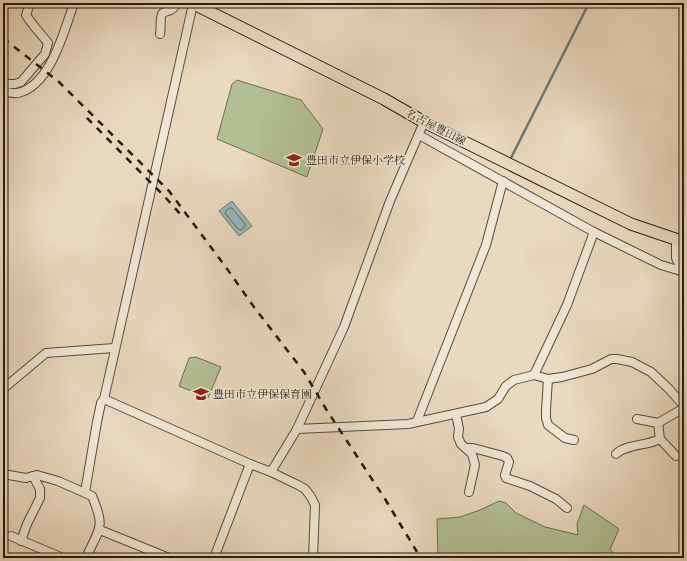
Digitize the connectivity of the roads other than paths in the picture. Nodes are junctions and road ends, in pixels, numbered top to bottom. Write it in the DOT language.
graph roads {
  1 [pos="30,3"];
  2 [pos="74,3"];
  3 [pos="177,3"];
  4 [pos="193,3"];
  5 [pos="160,34"];
  6 [pos="3,82"];
  7 [pos="3,91"];
  8 [pos="424,122"];
  9 [pos="419,135"];
  10 [pos="503,181"];
  11 [pos="594,232"];
  12 [pos="680,241"];
  13 [pos="683,274"];
  14 [pos="114,348"];
  15 [pos="534,375"];
  16 [pos="548,379"];
  17 [pos="3,389"];
  18 [pos="104,399"];
  19 [pos="684,407"];
  20 [pos="456,414"];
  21 [pos="637,419"];
  22 [pos="417,421"];
  23 [pos="658,423"];
  24 [pos="297,429"];
  25 [pos="660,439"];
  26 [pos="574,440"];
  27 [pos="466,448"];
  28 [pos="616,454"];
  29 [pos="676,456"];
  30 [pos="250,464"];
  31 [pos="271,472"];
  32 [pos="3,474"];
  33 [pos="33,476"];
  34 [pos="85,492"];
  35 [pos="469,492"];
  36 [pos="567,508"];
  37 [pos="100,530"];
  38 [pos="11,536"];
  39 [pos="21,541"];
  40 [pos="63,558"];
  41 [pos="86,558"];
  42 [pos="169,558"];
  43 [pos="214,558"];
  44 [pos="313,558"];
  1 -- 6 [label="street"];
  2 -- 7 [label="street"];
  3 -- 5 [label="street"];
  4 -- 8 [label="main road, 名古屋豊田線"];
  4 -- 14 [label="street"];
  8 -- 9 [label="street"];
  8 -- 12 [label="main road, 名古屋豊田線"];
  9 -- 10 [label="street"];
  9 -- 24 [label="street"];
  10 -- 11 [label="street"];
  10 -- 22 [label="street"];
  11 -- 13 [label="street"];
  11 -- 15 [label="street"];
  12 -- 13 [label="street"];
  14 -- 17 [label="street"];
  14 -- 18 [label="street"];
  15 -- 16 [label="street"];
  15 -- 20 [label="street"];
  16 -- 19 [label="street"];
  16 -- 26 [label="street"];
  18 -- 30 [label="street"];
  18 -- 34 [label="street"];
  19 -- 23 [label="street"];
  20 -- 22 [label="street"];
  20 -- 27 [label="street"];
  21 -- 23 [label="street"];
  22 -- 24 [label="street"];
  23 -- 25 [label="street"];
  24 -- 31 [label="street"];
  25 -- 28 [label="street"];
  25 -- 29 [label="street"];
  27 -- 35 [label="street"];
  27 -- 36 [label="street"];
  30 -- 31 [label="street"];
  30 -- 43 [label="street"];
  31 -- 44 [label="street"];
  32 -- 33 [label="street"];
  33 -- 34 [label="street"];
  33 -- 39 [label="street"];
  34 -- 37 [label="street"];
  37 -- 41 [label="street"];
  37 -- 42 [label="street"];
  38 -- 39 [label="street"];
  39 -- 40 [label="street"];
}
